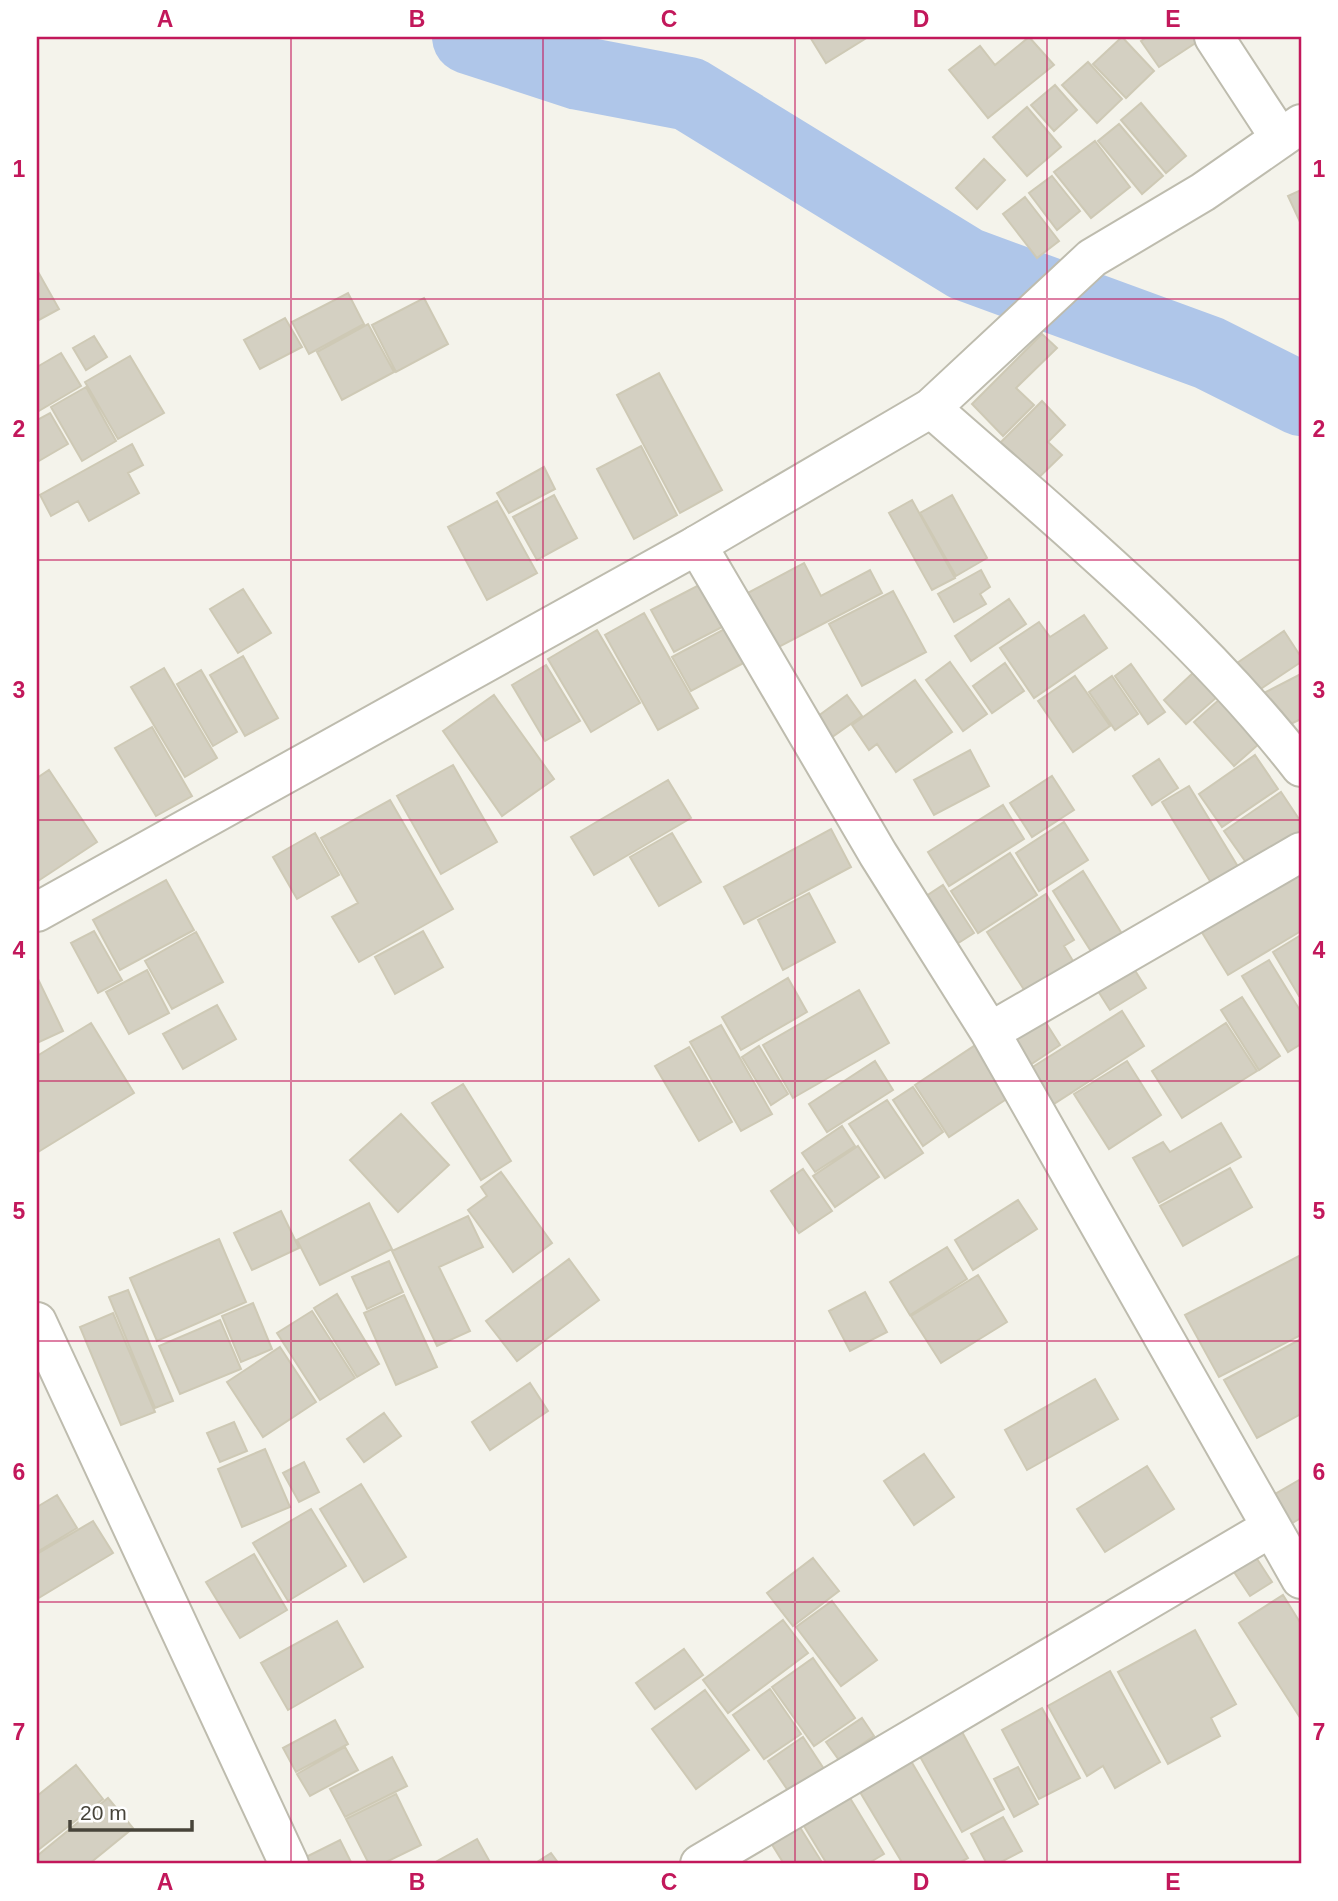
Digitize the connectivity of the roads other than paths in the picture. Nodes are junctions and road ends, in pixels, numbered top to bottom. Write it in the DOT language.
graph roads {
  1 [pos="1214,37"];
  2 [pos="1291,131"];
  3 [pos="931,408"];
  4 [pos="697,545"];
  5 [pos="1301,767"];
  6 [pos="1301,852"];
  7 [pos="37,912"];
  8 [pos="990,1032"];
  9 [pos="37,1322"];
  10 [pos="1270,1528"];
  11 [pos="1301,1578"];
  12 [pos="289,1864"];
  13 [pos="701,1864"];
  1 -- 2 [label="street"];
  2 -- 3 [label="street"];
  3 -- 4 [label="street"];
  3 -- 5 [label="street"];
  4 -- 7 [label="street"];
  4 -- 8 [label="street"];
  6 -- 8 [label="street"];
  8 -- 10 [label="street"];
  9 -- 12 [label="street"];
  10 -- 11 [label="street"];
  10 -- 13 [label="street"];
}
